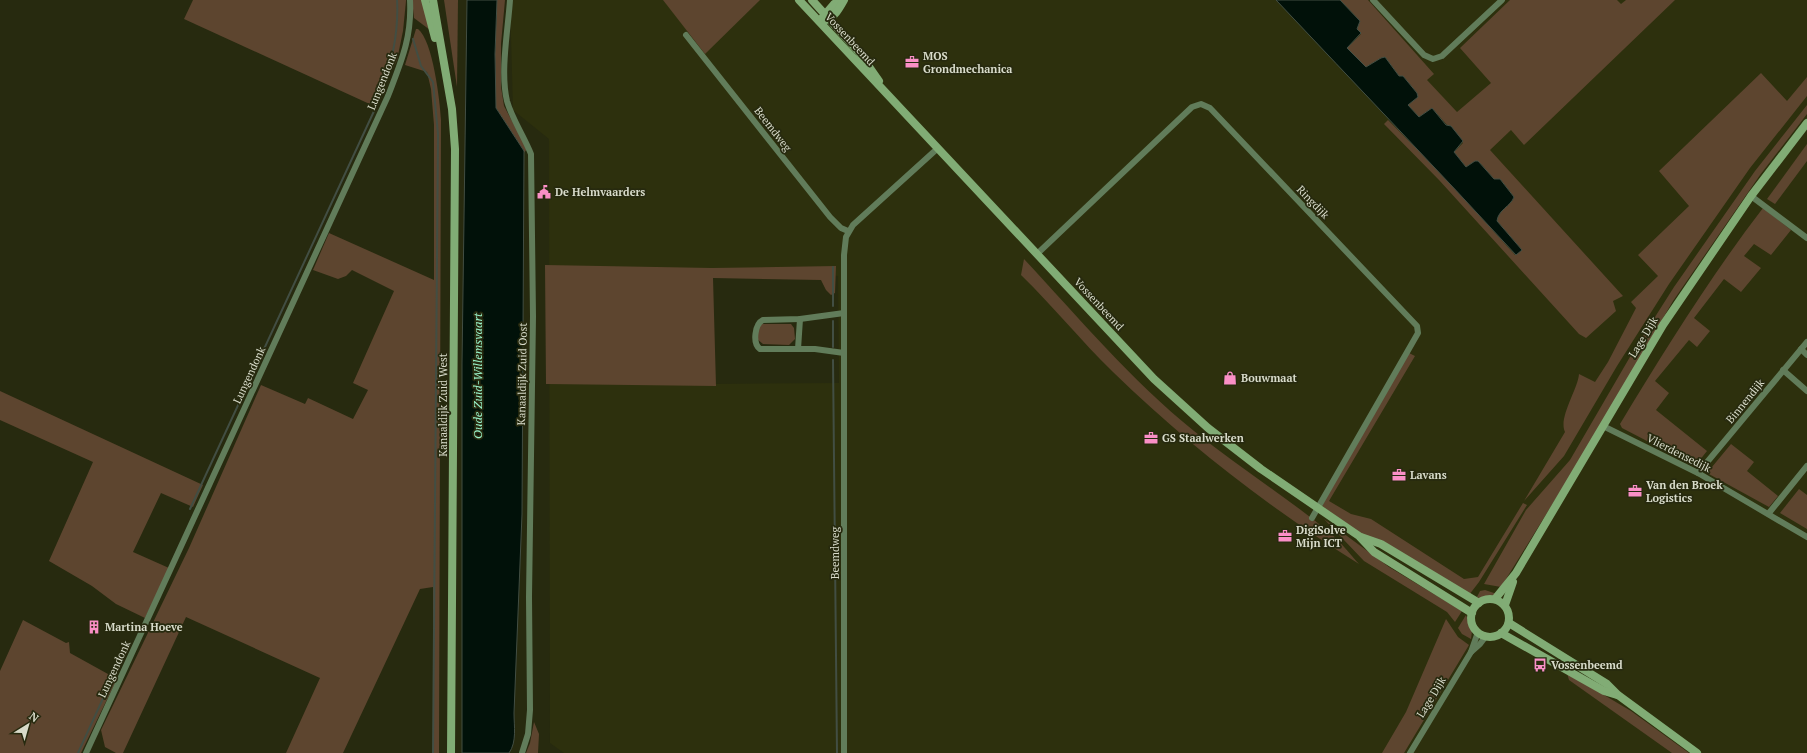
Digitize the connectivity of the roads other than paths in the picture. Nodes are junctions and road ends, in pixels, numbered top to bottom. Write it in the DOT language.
graph roads {
  1 [pos="410,0"];
  2 [pos="425,0"];
  3 [pos="433,0"];
  4 [pos="510,0"];
  5 [pos="800,0"];
  6 [pos="812,0"];
  7 [pos="840,0"];
  8 [pos="844,0"];
  9 [pos="1373,0"];
  10 [pos="1502,0"];
  11 [pos="827,16"];
  12 [pos="820,22"];
  13 [pos="686,35"];
  14 [pos="442,59"];
  15 [pos="886,92"];
  16 [pos="1807,123"];
  17 [pos="938,148"];
  18 [pos="1751,196"];
  19 [pos="848,231"];
  20 [pos="1807,238"];
  21 [pos="1037,254"];
  22 [pos="844,313"];
  23 [pos="800,319"];
  24 [pos="1807,342"];
  25 [pos="798,348"];
  26 [pos="1801,350"];
  27 [pos="844,353"];
  28 [pos="1807,355"];
  29 [pos="1783,370"];
  30 [pos="1807,390"];
  31 [pos="1603,426"];
  32 [pos="1807,466"];
  33 [pos="1698,473"];
  34 [pos="1318,508"];
  35 [pos="1769,513"];
  36 [pos="1312,518"];
  37 [pos="1359,536"];
  38 [pos="1807,537"];
  39 [pos="1516,573"];
  40 [pos="1494,599"];
  41 [pos="1479,602"];
  42 [pos="1505,605"];
  43 [pos="1472,613"];
  44 [pos="1509,623"];
  45 [pos="1478,632"];
  46 [pos="1501,633"];
  47 [pos="1486,636"];
  48 [pos="1471,652"];
  49 [pos="1618,695"];
  50 [pos="86,753"];
  51 [pos="451,753"];
  52 [pos="522,753"];
  53 [pos="844,753"];
  54 [pos="1410,753"];
  55 [pos="1697,753"];
  1 -- 50 [label="street, Lungendonk"];
  2 -- 14 [label="main road, Kanaaldijk Zuid West"];
  3 -- 14 [label="main road, Kanaaldijk Zuid West"];
  4 -- 52 [label="street, Kanaaldijk Zuid Oost"];
  5 -- 12 [label="main road, Vossenbeemd"];
  6 -- 11 [label="main road, Vossenbeemd"];
  7 -- 11 [label="main road"];
  8 -- 11 [label="main road"];
  9 -- 10 [label="street"];
  11 -- 12 [label="main road"];
  11 -- 15 [label="main road, Vossenbeemd"];
  12 -- 15 [label="main road, Vossenbeemd"];
  13 -- 19 [label="street, Beemdweg"];
  14 -- 51 [label="main road, Kanaaldijk Zuid West"];
  15 -- 17 [label="main road, Vossenbeemd"];
  16 -- 18 [label="main road, Lage Dijk"];
  17 -- 19 [label="street"];
  17 -- 21 [label="main road, Vossenbeemd"];
  18 -- 20 [label="street"];
  18 -- 31 [label="main road, Lage Dijk"];
  19 -- 22 [label="street, Beemdweg"];
  21 -- 34 [label="main road, Vossenbeemd"];
  21 -- 34 [label="street, Ringdijk"];
  22 -- 23 [label="street"];
  22 -- 27 [label="street, Beemdweg"];
  23 -- 25 [label="street"];
  23 -- 25 [label="street"];
  24 -- 26 [label="street, Binnendijk"];
  25 -- 27 [label="street"];
  26 -- 28 [label="street"];
  26 -- 29 [label="street, Binnendijk"];
  27 -- 53 [label="street, Beemdweg"];
  29 -- 30 [label="street"];
  29 -- 33 [label="street, Binnendijk"];
  31 -- 33 [label="street, Vlierdensedijk"];
  31 -- 39 [label="main road, Lage Dijk"];
  32 -- 35 [label="street"];
  33 -- 35 [label="street, Vlierdensedijk"];
  34 -- 36 [label="street"];
  34 -- 37 [label="main road, Vossenbeemd"];
  35 -- 38 [label="street, Vlierdensedijk"];
  37 -- 41 [label="main road, Vossenbeemd"];
  37 -- 43 [label="main road, Vossenbeemd"];
  39 -- 40 [label="main road, Lage Dijk"];
  39 -- 42 [label="main road, Lage Dijk"];
  40 -- 41 [label="main road"];
  40 -- 42 [label="main road"];
  41 -- 43 [label="main road"];
  42 -- 44 [label="main road"];
  43 -- 45 [label="main road"];
  44 -- 46 [label="main road"];
  44 -- 49 [label="main road"];
  45 -- 47 [label="main road"];
  45 -- 48 [label="street, Lage Dijk"];
  46 -- 47 [label="main road"];
  46 -- 49 [label="main road"];
  47 -- 48 [label="street, Lage Dijk"];
  48 -- 54 [label="street, Lage Dijk"];
  49 -- 55 [label="main road"];
}
